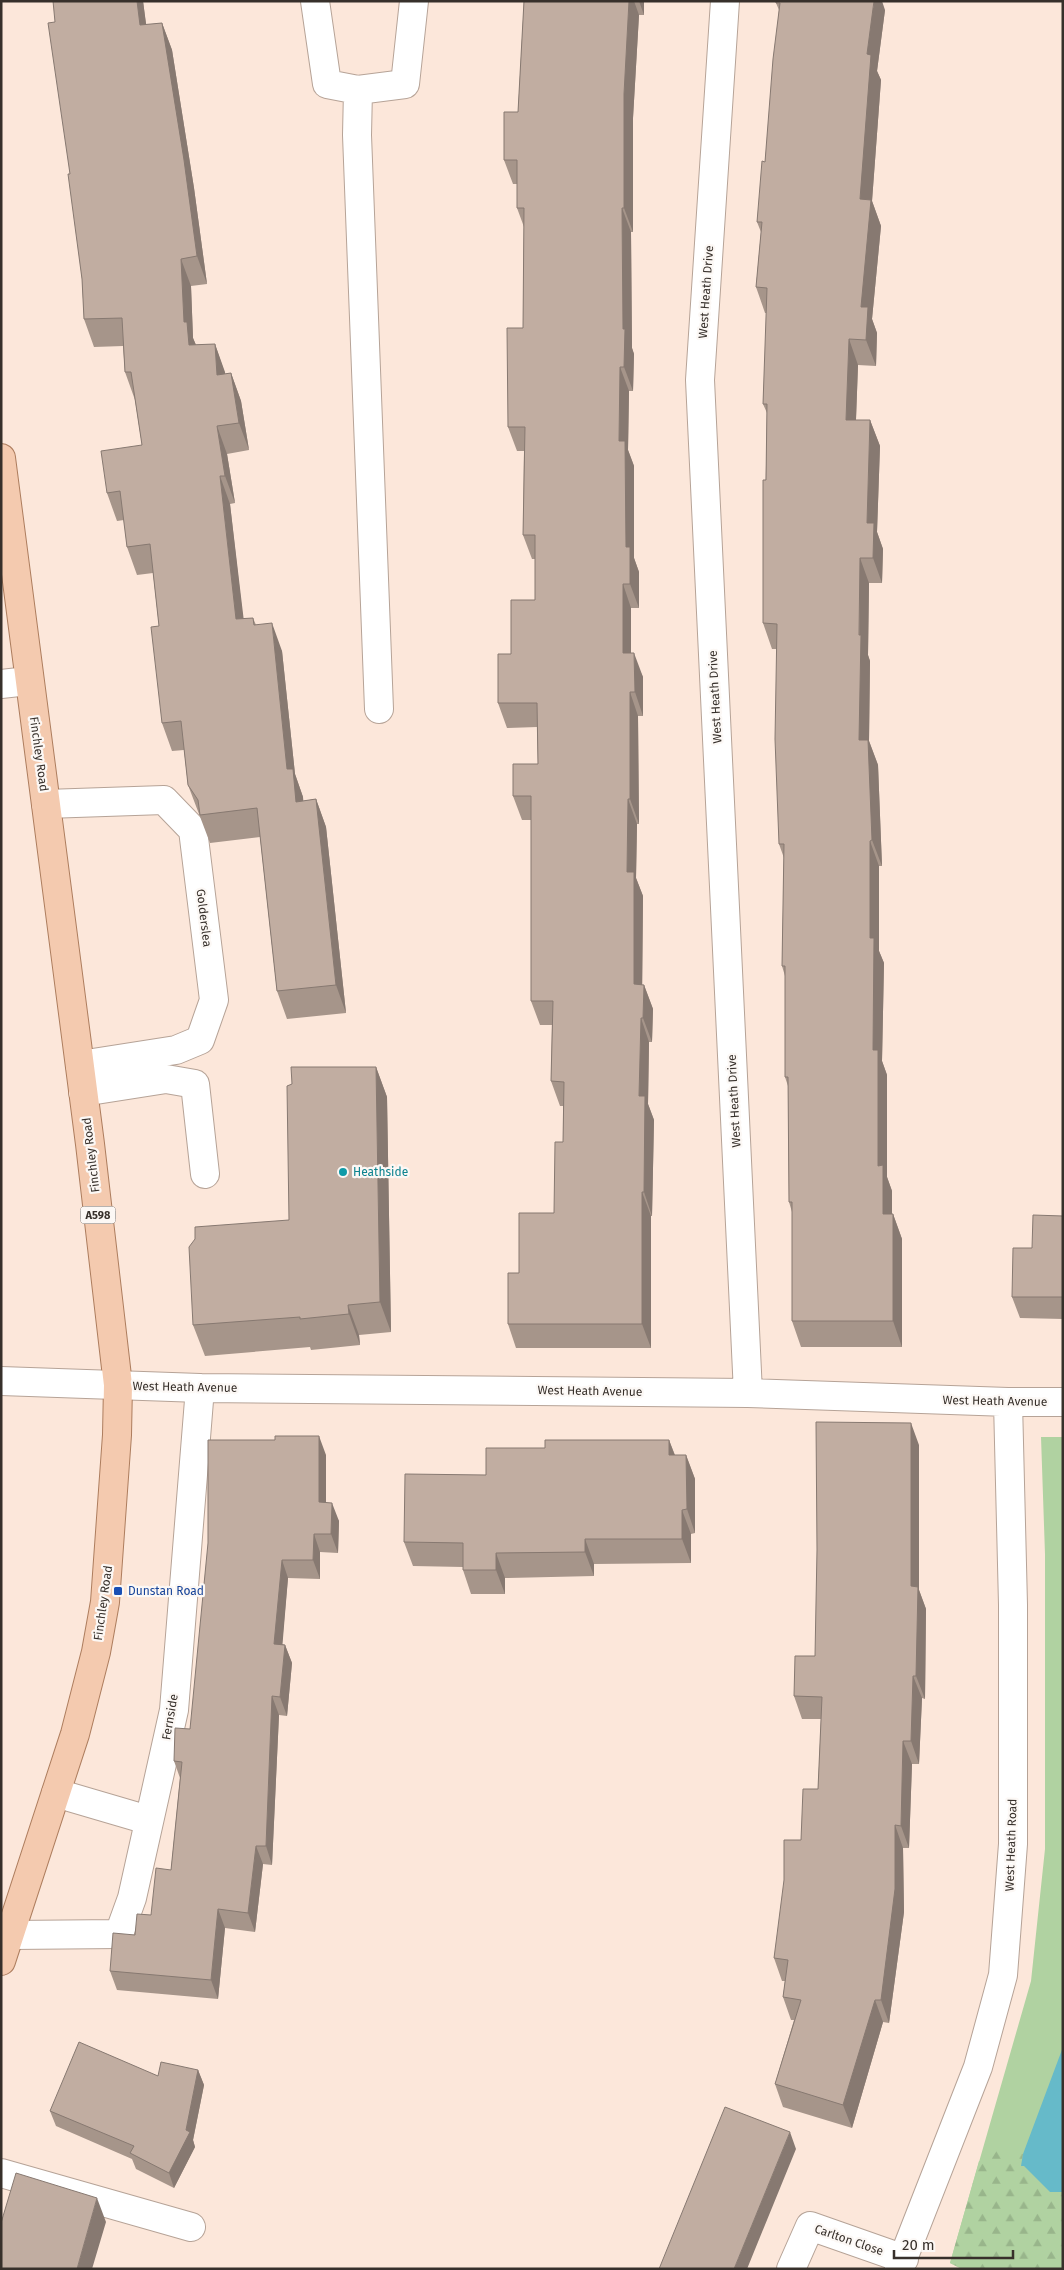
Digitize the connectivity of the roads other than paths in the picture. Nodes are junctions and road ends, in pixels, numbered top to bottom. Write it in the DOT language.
graph roads {
  1 [pos="315,1"];
  2 [pos="414,1"];
  3 [pos="725,1"];
  4 [pos="358,90"];
  5 [pos="1,458"];
  6 [pos="28,681"];
  7 [pos="1,684"];
  8 [pos="379,709"];
  9 [pos="46,804"];
  10 [pos="80,1065"];
  11 [pos="83,1092"];
  12 [pos="205,1174"];
  13 [pos="1,1381"];
  14 [pos="118,1385"];
  15 [pos="200,1388"];
  16 [pos="748,1393"];
  17 [pos="1008,1402"];
  18 [pos="1063,1402"];
  19 [pos="56,1793"];
  20 [pos="148,1820"];
  21 [pos="11,1935"];
  22 [pos="1,1961"];
  23 [pos="1,2173"];
  24 [pos="191,2227"];
  25 [pos="902,2264"];
  26 [pos="791,2269"];
  1 -- 4 [label="street"];
  2 -- 4 [label="street"];
  3 -- 16 [label="street, West Heath Drive"];
  4 -- 8 [label="street"];
  5 -- 6 [label="main road, Finchley Road / A598"];
  6 -- 7 [label="street"];
  6 -- 9 [label="main road, Finchley Road / A598"];
  9 -- 10 [label="main road, Finchley Road / A598"];
  9 -- 10 [label="street, Golderslea"];
  10 -- 11 [label="main road, Finchley Road / A598"];
  11 -- 12 [label="street"];
  11 -- 14 [label="main road, Finchley Road / A598"];
  13 -- 14 [label="street"];
  14 -- 15 [label="street, West Heath Avenue"];
  14 -- 19 [label="main road, Finchley Road / A598"];
  15 -- 16 [label="street, West Heath Avenue"];
  15 -- 20 [label="street, Fernside"];
  16 -- 17 [label="street, West Heath Avenue"];
  17 -- 18 [label="street, West Heath Avenue"];
  17 -- 25 [label="street, West Heath Road"];
  19 -- 20 [label="street"];
  19 -- 21 [label="main road, Finchley Road / A598"];
  20 -- 21 [label="street, Fernside"];
  21 -- 22 [label="main road, Finchley Road / A598"];
  23 -- 24 [label="street"];
  25 -- 26 [label="street, Carlton Close"];
}
